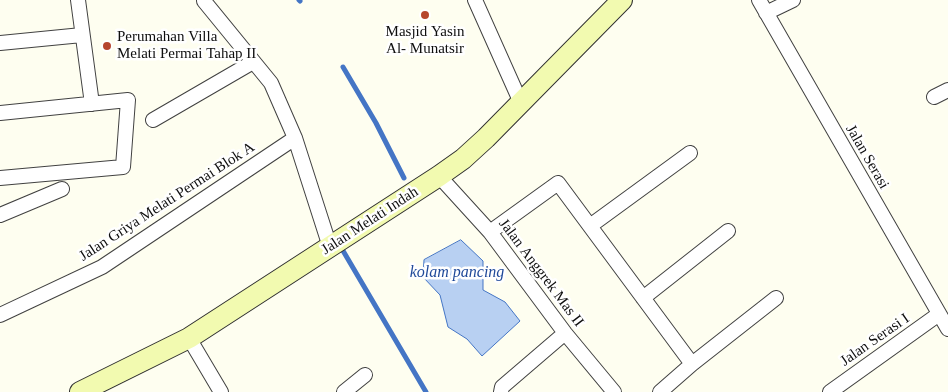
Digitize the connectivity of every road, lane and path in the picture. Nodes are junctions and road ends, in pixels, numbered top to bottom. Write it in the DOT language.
graph roads {
  1 [pos="78,0"];
  2 [pos="475,0"];
  3 [pos="622,0"];
  4 [pos="759,0"];
  5 [pos="792,0"];
  6 [pos="204,1"];
  7 [pos="766,13"];
  8 [pos="82,35"];
  9 [pos="0,43"];
  10 [pos="253,62"];
  11 [pos="948,90"];
  12 [pos="934,97"];
  13 [pos="521,103"];
  14 [pos="92,104"];
  15 [pos="0,113"];
  16 [pos="153,120"];
  17 [pos="295,138"];
  18 [pos="690,153"];
  19 [pos="439,176"];
  20 [pos="0,178"];
  21 [pos="62,189"];
  22 [pos="0,215"];
  23 [pos="590,226"];
  24 [pos="728,231"];
  25 [pos="490,232"];
  26 [pos="330,247"];
  27 [pos="643,298"];
  28 [pos="776,298"];
  29 [pos="939,314"];
  30 [pos="0,315"];
  31 [pos="948,330"];
  32 [pos="565,333"];
  33 [pos="189,338"];
  34 [pos="692,364"];
  35 [pos="365,375"];
  36 [pos="80,392"];
  37 [pos="221,392"];
  38 [pos="344,392"];
  39 [pos="501,392"];
  40 [pos="614,392"];
  41 [pos="660,392"];
  42 [pos="830,392"];
  1 -- 8 [label="street"];
  2 -- 13 [label="street"];
  3 -- 13 [label="main road, Jalan Melati Indah"];
  4 -- 7 [label="street, Jalan Serasi"];
  5 -- 7 [label="street"];
  6 -- 10 [label="street"];
  7 -- 29 [label="street, Jalan Serasi"];
  8 -- 9 [label="street"];
  8 -- 14 [label="street"];
  10 -- 16 [label="street"];
  10 -- 17 [label="street"];
  11 -- 12 [label="street"];
  13 -- 19 [label="main road, Jalan Melati Indah"];
  14 -- 15 [label="street"];
  14 -- 20 [label="street"];
  17 -- 26 [label="street"];
  17 -- 30 [label="street, Jalan Griya Melati Permai Blok A"];
  18 -- 23 [label="street"];
  19 -- 25 [label="street, Jalan Anggrek Mas II"];
  19 -- 26 [label="main road, Jalan Melati Indah"];
  21 -- 22 [label="street"];
  23 -- 25 [label="street"];
  23 -- 27 [label="street"];
  24 -- 27 [label="street"];
  25 -- 32 [label="street, Jalan Anggrek Mas II"];
  26 -- 33 [label="main road, Jalan Melati Indah"];
  27 -- 34 [label="street"];
  28 -- 34 [label="street"];
  29 -- 31 [label="street, Jalan Serasi"];
  29 -- 42 [label="street, Jalan Serasi I"];
  32 -- 39 [label="street"];
  32 -- 40 [label="street, Jalan Anggrek Mas II"];
  33 -- 36 [label="main road, Jalan Melati Indah"];
  33 -- 37 [label="street"];
  34 -- 41 [label="street"];
  35 -- 38 [label="street"];
}
